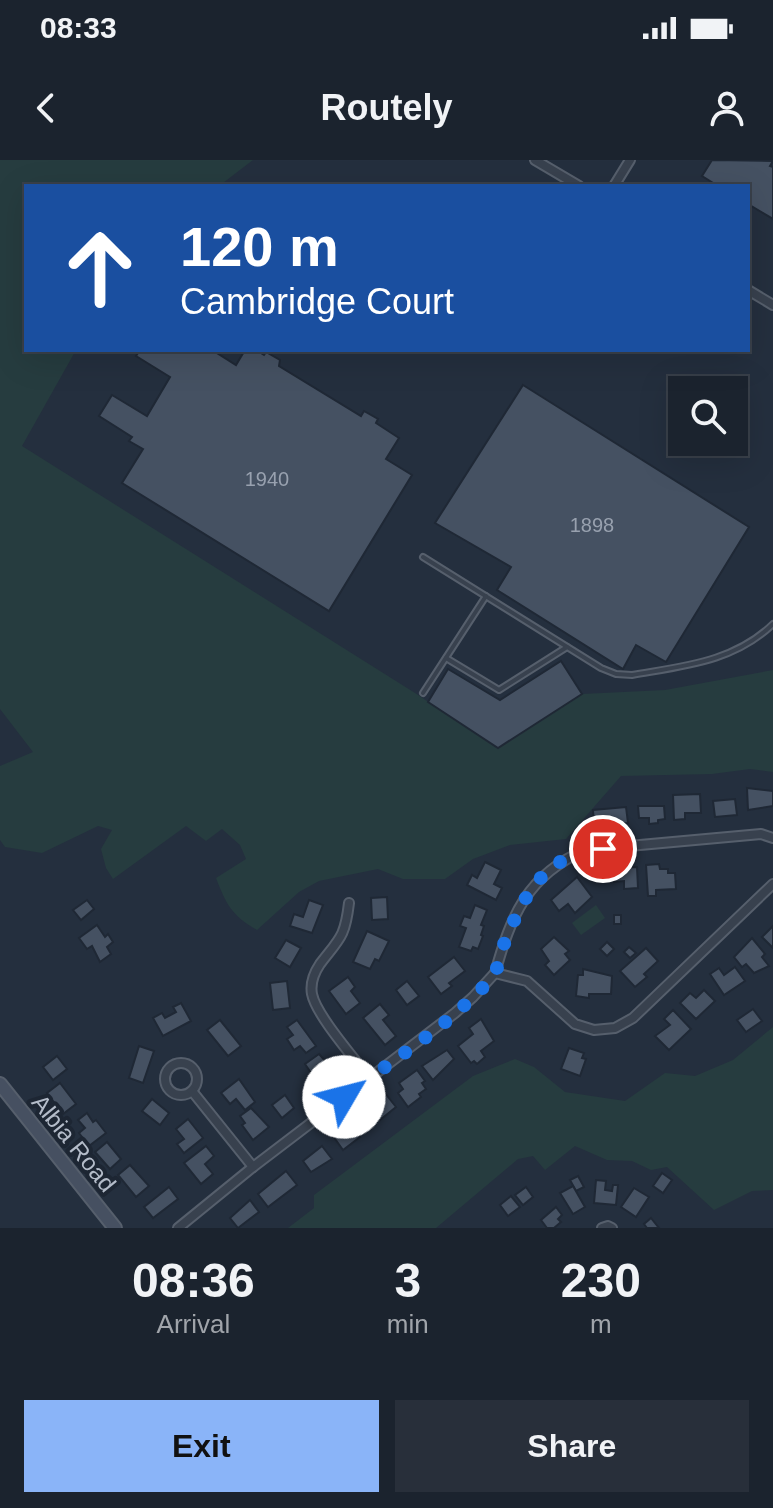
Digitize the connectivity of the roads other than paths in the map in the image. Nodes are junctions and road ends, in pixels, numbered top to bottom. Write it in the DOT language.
graph roads {
  1 [pos="535,160"];
  2 [pos="630,160"];
  3 [pos="576,184"];
  4 [pos="615,184"];
  5 [pos="750,291"];
  6 [pos="773,305"];
  7 [pos="423,557"];
  8 [pos="486,596"];
  9 [pos="773,624"];
  10 [pos="567,647"];
  11 [pos="446,658"];
  12 [pos="423,693"];
  13 [pos="773,838"];
  14 [pos="773,884"];
  15 [pos="349,903"];
  16 [pos="495,973"];
  17 [pos="369,1078"];
  18 [pos="0,1084"];
  19 [pos="192,1091"];
  20 [pos="253,1167"];
  21 [pos="115,1228"];
  22 [pos="178,1228"];
  23 [pos="602,1228"];
  24 [pos="612,1228"];
  1 -- 3 [label="street"];
  2 -- 4 [label="street"];
  5 -- 6 [label="street"];
  7 -- 8 [label="lane"];
  8 -- 10 [label="lane"];
  8 -- 11 [label="lane"];
  9 -- 10 [label="lane"];
  10 -- 11 [label="lane"];
  11 -- 12 [label="lane"];
  13 -- 16 [label="street"];
  14 -- 16 [label="street"];
  15 -- 17 [label="street"];
  16 -- 17 [label="street"];
  17 -- 20 [label="street"];
  18 -- 21 [label="street, Albia Road"];
  19 -- 20 [label="street"];
  20 -- 22 [label="street"];
  23 -- 24 [label="street"];
}
